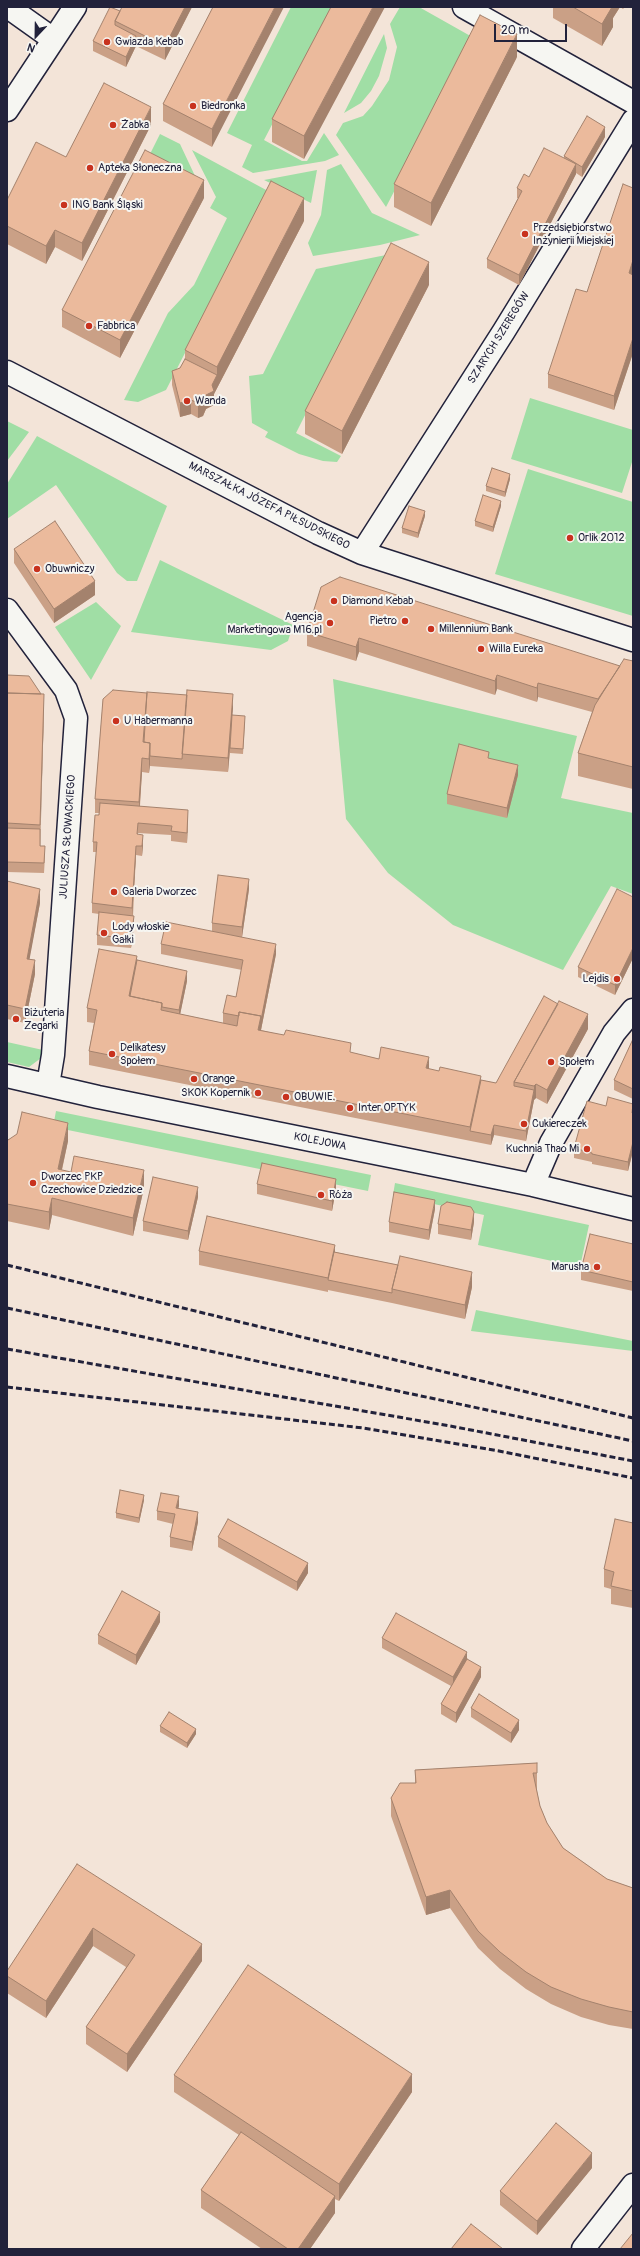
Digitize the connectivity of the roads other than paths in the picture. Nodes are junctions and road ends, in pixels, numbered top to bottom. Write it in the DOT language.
graph roads {
  1 [pos="8,7"];
  2 [pos="75,7"];
  3 [pos="464,7"];
  4 [pos="53,39"];
  5 [pos="633,102"];
  6 [pos="7,110"];
  7 [pos="633,121"];
  8 [pos="7,372"];
  9 [pos="362,553"];
  10 [pos="7,610"];
  11 [pos="633,640"];
  12 [pos="632,1013"];
  13 [pos="7,1076"];
  14 [pos="48,1085"];
  15 [pos="533,1185"];
  16 [pos="633,1209"];
  17 [pos="633,2185"];
  18 [pos="583,2249"];
  1 -- 4 [label="street"];
  2 -- 4 [label="street"];
  3 -- 5 [label="street"];
  4 -- 6 [label="street"];
  7 -- 9 [label="street, SZARYCH SZEREGÓW"];
  8 -- 9 [label="street, MARSZAŁKA JÓZEFA PIŁSUDSKIEGO"];
  9 -- 11 [label="street, MARSZAŁKA JÓZEFA PIŁSUDSKIEGO"];
  10 -- 14 [label="street, JULIUSZA SŁOWACKIEGO"];
  12 -- 15 [label="street"];
  13 -- 14 [label="street, KOLEJOWA"];
  14 -- 15 [label="street, KOLEJOWA"];
  15 -- 16 [label="street, KOLEJOWA"];
  17 -- 18 [label="street"];
}
